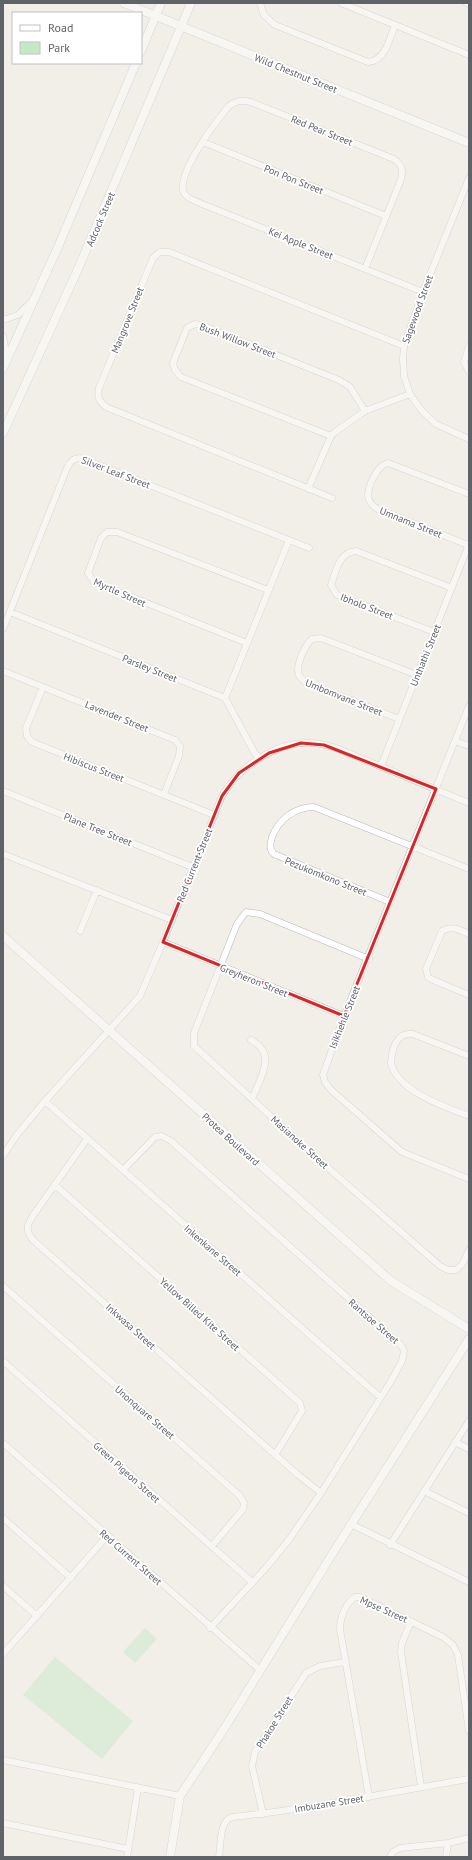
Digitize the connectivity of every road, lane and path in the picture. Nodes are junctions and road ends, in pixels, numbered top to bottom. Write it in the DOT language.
graph roads {
  1 [pos="124,3"];
  2 [pos="160,3"];
  3 [pos="191,3"];
  4 [pos="260,3"];
  5 [pos="341,3"];
  6 [pos="466,3"];
  7 [pos="469,4"];
  8 [pos="155,16"];
  9 [pos="396,25"];
  10 [pos="181,26"];
  11 [pos="142,48"];
  12 [pos="469,55"];
  13 [pos="136,64"];
  14 [pos="203,142"];
  15 [pos="469,143"];
  16 [pos="469,178"];
  17 [pos="467,187"];
  18 [pos="183,191"];
  19 [pos="386,216"];
  20 [pos="365,269"];
  21 [pos="423,292"];
  22 [pos="37,296"];
  23 [pos="3,320"];
  24 [pos="3,336"];
  25 [pos="404,346"];
  26 [pos="469,346"];
  27 [pos="7,360"];
  28 [pos="3,368"];
  29 [pos="469,372"];
  30 [pos="410,394"];
  31 [pos="365,411"];
  32 [pos="3,433"];
  33 [pos="331,436"];
  34 [pos="469,439"];
  35 [pos="308,489"];
  36 [pos="469,494"];
  37 [pos="332,498"];
  38 [pos="288,540"];
  39 [pos="469,544"];
  40 [pos="309,548"];
  41 [pos="452,588"];
  42 [pos="268,590"];
  43 [pos="11,609"];
  44 [pos="3,629"];
  45 [pos="434,632"];
  46 [pos="247,643"];
  47 [pos="3,671"];
  48 [pos="418,674"];
  49 [pos="43,687"];
  50 [pos="225,698"];
  51 [pos="469,706"];
  52 [pos="399,719"];
  53 [pos="455,740"];
  54 [pos="469,746"];
  55 [pos="258,759"];
  56 [pos="381,766"];
  57 [pos="436,789"];
  58 [pos="3,792"];
  59 [pos="164,794"];
  60 [pos="469,802"];
  61 [pos="214,815"];
  62 [pos="413,848"];
  63 [pos="3,854"];
  64 [pos="192,867"];
  65 [pos="469,869"];
  66 [pos="98,890"];
  67 [pos="390,902"];
  68 [pos="172,920"];
  69 [pos="80,931"];
  70 [pos="469,934"];
  71 [pos="3,936"];
  72 [pos="163,942"];
  73 [pos="368,959"];
  74 [pos="221,967"];
  75 [pos="469,996"];
  76 [pos="344,1016"];
  77 [pos="109,1031"];
  78 [pos="251,1040"];
  79 [pos="469,1056"];
  80 [pos="252,1099"];
  81 [pos="45,1101"];
  82 [pos="469,1116"];
  83 [pos="87,1139"];
  84 [pos="3,1156"];
  85 [pos="123,1170"];
  86 [pos="469,1179"];
  87 [pos="55,1185"];
  88 [pos="469,1250"];
  89 [pos="3,1286"];
  90 [pos="469,1329"];
  91 [pos="469,1339"];
  92 [pos="3,1361"];
  93 [pos="380,1397"];
  94 [pos="469,1420"];
  95 [pos="455,1442"];
  96 [pos="3,1443"];
  97 [pos="469,1449"];
  98 [pos="275,1455"];
  99 [pos="424,1491"];
  100 [pos="321,1493"];
  101 [pos="469,1513"];
  102 [pos="3,1518"];
  103 [pos="351,1524"];
  104 [pos="107,1536"];
  105 [pos="390,1545"];
  106 [pos="212,1546"];
  107 [pos="71,1578"];
  108 [pos="252,1582"];
  109 [pos="469,1582"];
  110 [pos="3,1586"];
  111 [pos="37,1616"];
  112 [pos="411,1621"];
  113 [pos="210,1628"];
  114 [pos="3,1654"];
  115 [pos="345,1662"];
  116 [pos="260,1670"];
  117 [pos="469,1731"];
  118 [pos="3,1760"];
  119 [pos="469,1779"];
  120 [pos="421,1787"];
  121 [pos="138,1788"];
  122 [pos="180,1796"];
  123 [pos="369,1797"];
  124 [pos="263,1814"];
  125 [pos="3,1823"];
  126 [pos="469,1838"];
  127 [pos="448,1843"];
  128 [pos="128,1849"];
  129 [pos="127,1857"];
  130 [pos="170,1857"];
  131 [pos="219,1857"];
  132 [pos="390,1857"];
  133 [pos="446,1857"];
  1 -- 8 [label="street, Wild Chestnut Street"];
  2 -- 8 [label="street"];
  3 -- 10 [label="street, Adcock Street"];
  4 -- 9 [label="street"];
  5 -- 9 [label="street"];
  6 -- 7 [label="street"];
  8 -- 10 [label="street, Wild Chestnut Street"];
  8 -- 11 [label="street"];
  9 -- 12 [label="street"];
  10 -- 15 [label="street, Wild Chestnut Street"];
  10 -- 32 [label="street, Adcock Street"];
  13 -- 22 [label="street"];
  14 -- 18 [label="street, Red Pear Street"];
  14 -- 19 [label="street, Pon Pon Street"];
  14 -- 19 [label="street, Red Pear Street"];
  16 -- 17 [label="street, Sagewood Street"];
  17 -- 21 [label="street, Sagewood Street"];
  18 -- 20 [label="street, Kei Apple Street"];
  19 -- 20 [label="street, Red Pear Street"];
  20 -- 21 [label="street, Kei Apple Street"];
  21 -- 25 [label="street, Sagewood Street"];
  22 -- 23 [label="street"];
  22 -- 27 [label="street"];
  24 -- 27 [label="street"];
  25 -- 30 [label="street, Sagewood Street"];
  25 -- 35 [label="street, Mangrove Street"];
  26 -- 29 [label="street"];
  27 -- 28 [label="street"];
  30 -- 31 [label="street"];
  30 -- 34 [label="street, Sagewood Street"];
  31 -- 33 [label="street"];
  31 -- 33 [label="street, Bush Willow Street"];
  33 -- 35 [label="street"];
  35 -- 37 [label="street, Mangrove Street"];
  36 -- 39 [label="street, Umnama Street"];
  38 -- 40 [label="street, Silver Leaf Street"];
  38 -- 42 [label="street"];
  38 -- 43 [label="street, Silver Leaf Street"];
  39 -- 41 [label="street, Unthathi Street"];
  41 -- 45 [label="street, Unthathi Street"];
  41 -- 45 [label="street, Ibholo Street"];
  42 -- 46 [label="street"];
  42 -- 46 [label="street, Myrtle Street"];
  43 -- 44 [label="street"];
  43 -- 50 [label="street, Parsley Street"];
  45 -- 48 [label="street, Unthathi Street"];
  46 -- 50 [label="street"];
  47 -- 49 [label="street, Lavender Street"];
  48 -- 52 [label="street, Unthathi Street"];
  48 -- 52 [label="street, Umbomvane Street"];
  49 -- 59 [label="street, Lavender Street"];
  49 -- 59 [label="street, Hibiscus Street"];
  50 -- 55 [label="street"];
  51 -- 53 [label="street, Isikhehle Street"];
  52 -- 56 [label="street, Unthathi Street"];
  53 -- 54 [label="street"];
  53 -- 57 [label="street, Isikhehle Street"];
  55 -- 56 [label="street, Red Current Street"];
  55 -- 61 [label="street, Red Current Street"];
  56 -- 57 [label="street, Red Current Street"];
  57 -- 60 [label="street, Red Current Street"];
  57 -- 62 [label="street, Isikhehle Street"];
  58 -- 64 [label="street, Plane Tree Street"];
  59 -- 61 [label="street, Hibiscus Street"];
  61 -- 64 [label="street, Red Current Street"];
  62 -- 65 [label="street"];
  62 -- 67 [label="street, Isikhehle Street"];
  62 -- 67 [label="street, Pezukomkono Street"];
  63 -- 66 [label="street"];
  64 -- 68 [label="street, Red Current Street"];
  66 -- 68 [label="street"];
  66 -- 69 [label="street"];
  67 -- 73 [label="street, Isikhehle Street"];
  68 -- 72 [label="street, Red Current Street"];
  70 -- 75 [label="street"];
  71 -- 77 [label="street, Protea Boulevard"];
  72 -- 74 [label="street, Greyheron Street"];
  72 -- 77 [label="street, Red Current Street"];
  73 -- 74 [label="street"];
  73 -- 76 [label="street, Isikhehle Street"];
  74 -- 76 [label="street, Greyheron Street"];
  74 -- 80 [label="street, Masianoke Street"];
  76 -- 86 [label="street, Isikhehle Street"];
  77 -- 81 [label="street, Red Current Street"];
  77 -- 90 [label="street, Protea Boulevard"];
  78 -- 80 [label="street"];
  79 -- 82 [label="street"];
  80 -- 88 [label="street, Masianoke Street"];
  81 -- 83 [label="street, Inkenkane Street"];
  81 -- 84 [label="street, Red Current Street"];
  83 -- 85 [label="street, Inkenkane Street"];
  83 -- 87 [label="street, Inkwasa Street"];
  85 -- 93 [label="street, Inkenkane Street"];
  85 -- 93 [label="street, Rantsoe Street"];
  87 -- 98 [label="street, Yellow Billed Kite Street"];
  87 -- 98 [label="street, Inkwasa Street"];
  89 -- 106 [label="street, Unonquare Street"];
  91 -- 103 [label="street"];
  92 -- 106 [label="street, Green Pigeon Street"];
  93 -- 100 [label="street, Rantsoe Street"];
  94 -- 95 [label="street"];
  95 -- 97 [label="street"];
  95 -- 99 [label="street"];
  96 -- 104 [label="street, Red Current Street"];
  98 -- 100 [label="street, Inkwasa Street"];
  99 -- 101 [label="street"];
  99 -- 105 [label="street"];
  100 -- 108 [label="street, Rantsoe Street"];
  102 -- 107 [label="street"];
  103 -- 105 [label="street"];
  103 -- 116 [label="street"];
  104 -- 107 [label="street"];
  104 -- 113 [label="street, Red Current Street"];
  105 -- 109 [label="street"];
  106 -- 108 [label="street, Green Pigeon Street"];
  107 -- 111 [label="street"];
  108 -- 113 [label="street, Rantsoe Street"];
  110 -- 111 [label="street"];
  111 -- 114 [label="street"];
  112 -- 115 [label="street, Mpse Street"];
  112 -- 117 [label="street, Mpse Street"];
  112 -- 120 [label="street"];
  113 -- 116 [label="street, Red Current Street"];
  115 -- 123 [label="street, Mpse Street"];
  115 -- 124 [label="street, Phakoe Street"];
  116 -- 122 [label="street"];
  118 -- 121 [label="street"];
  119 -- 120 [label="street, Imbuzane Street"];
  120 -- 123 [label="street, Imbuzane Street"];
  121 -- 122 [label="street"];
  121 -- 128 [label="street"];
  122 -- 130 [label="street"];
  123 -- 124 [label="street, Imbuzane Street"];
  124 -- 131 [label="street, Imbuzane Street"];
  125 -- 128 [label="street"];
  126 -- 127 [label="street"];
  127 -- 132 [label="street"];
  127 -- 133 [label="street"];
  128 -- 129 [label="street"];
}
